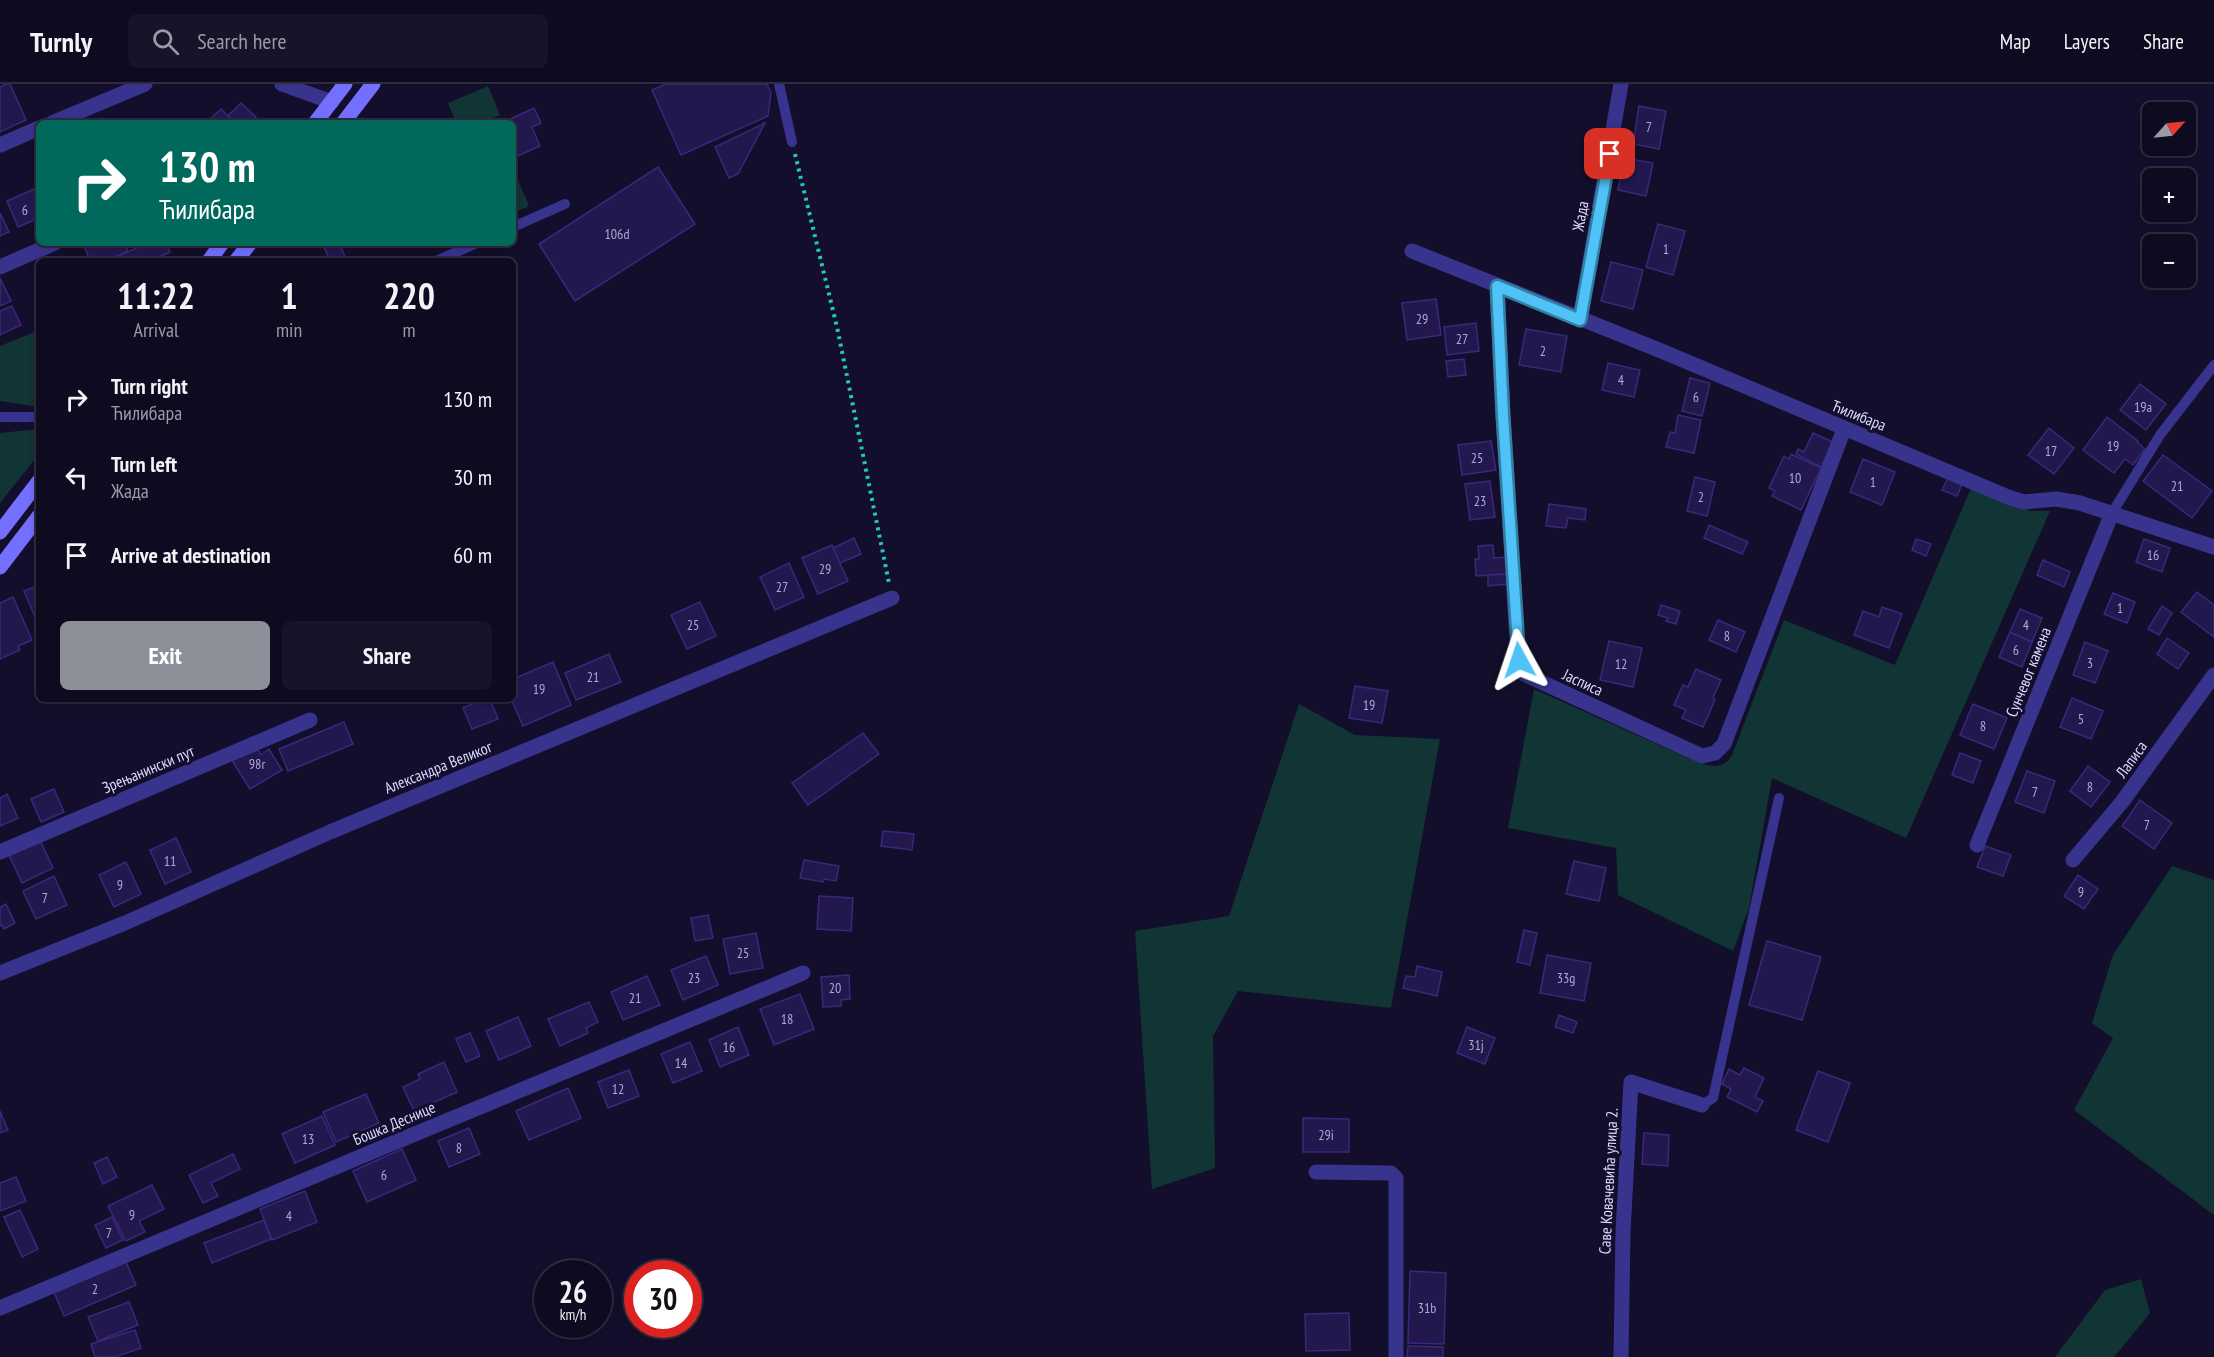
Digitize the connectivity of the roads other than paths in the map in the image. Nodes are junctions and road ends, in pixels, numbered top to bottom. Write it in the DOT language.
graph roads {
  1 [pos="144,84"];
  2 [pos="282,84"];
  3 [pos="345,84"];
  4 [pos="373,84"];
  5 [pos="778,84"];
  6 [pos="1622,84"];
  7 [pos="332,102"];
  8 [pos="59,120"];
  9 [pos="317,120"];
  10 [pos="345,120"];
  11 [pos="36,129"];
  12 [pos="792,142"];
  13 [pos="0,145"];
  14 [pos="565,204"];
  15 [pos="516,226"];
  16 [pos="48,246"];
  17 [pos="248,246"];
  18 [pos="470,246"];
  19 [pos="1412,251"];
  20 [pos="238,258"];
  21 [pos="443,258"];
  22 [pos="0,267"];
  23 [pos="1497,286"];
  24 [pos="1580,320"];
  25 [pos="2214,365"];
  26 [pos="0,417"];
  27 [pos="36,417"];
  28 [pos="1844,429"];
  29 [pos="36,485"];
  30 [pos="2112,513"];
  31 [pos="36,520"];
  32 [pos="0,532"];
  33 [pos="2214,547"];
  34 [pos="0,567"];
  35 [pos="892,598"];
  36 [pos="2214,675"];
  37 [pos="310,720"];
  38 [pos="1779,798"];
  39 [pos="1977,845"];
  40 [pos="0,852"];
  41 [pos="2073,860"];
  42 [pos="0,973"];
  43 [pos="803,973"];
  44 [pos="1702,1105"];
  45 [pos="1316,1172"];
  46 [pos="0,1308"];
  47 [pos="1396,1357"];
  48 [pos="1621,1357"];
  1 -- 8 [label="street"];
  2 -- 7 [label="street"];
  3 -- 7 [label="main road"];
  4 -- 10 [label="main road"];
  5 -- 12 [label="lane"];
  6 -- 24 [label="street, Жада"];
  7 -- 9 [label="main road"];
  11 -- 13 [label="street"];
  14 -- 15 [label="lane"];
  16 -- 22 [label="street"];
  17 -- 20 [label="main road"];
  18 -- 21 [label="lane"];
  19 -- 23 [label="street"];
  23 -- 24 [label="street, Ћилибара"];
  23 -- 28 [label="street, Јасписа"];
  24 -- 28 [label="street, Ћилибара"];
  25 -- 30 [label="lane"];
  26 -- 27 [label="lane"];
  28 -- 30 [label="street, Ћилибара"];
  29 -- 32 [label="main road"];
  30 -- 33 [label="street, Ћилибара"];
  30 -- 39 [label="street, Сунчевог камена"];
  31 -- 34 [label="main road"];
  35 -- 42 [label="street, Александра Великог"];
  36 -- 41 [label="street, Лаписа"];
  37 -- 40 [label="street, Зрењанински пут"];
  38 -- 44 [label="lane"];
  43 -- 46 [label="street, Бошка Деснице"];
  44 -- 48 [label="street, Саве Ковачевића улица 2."];
  45 -- 47 [label="street"];
}
